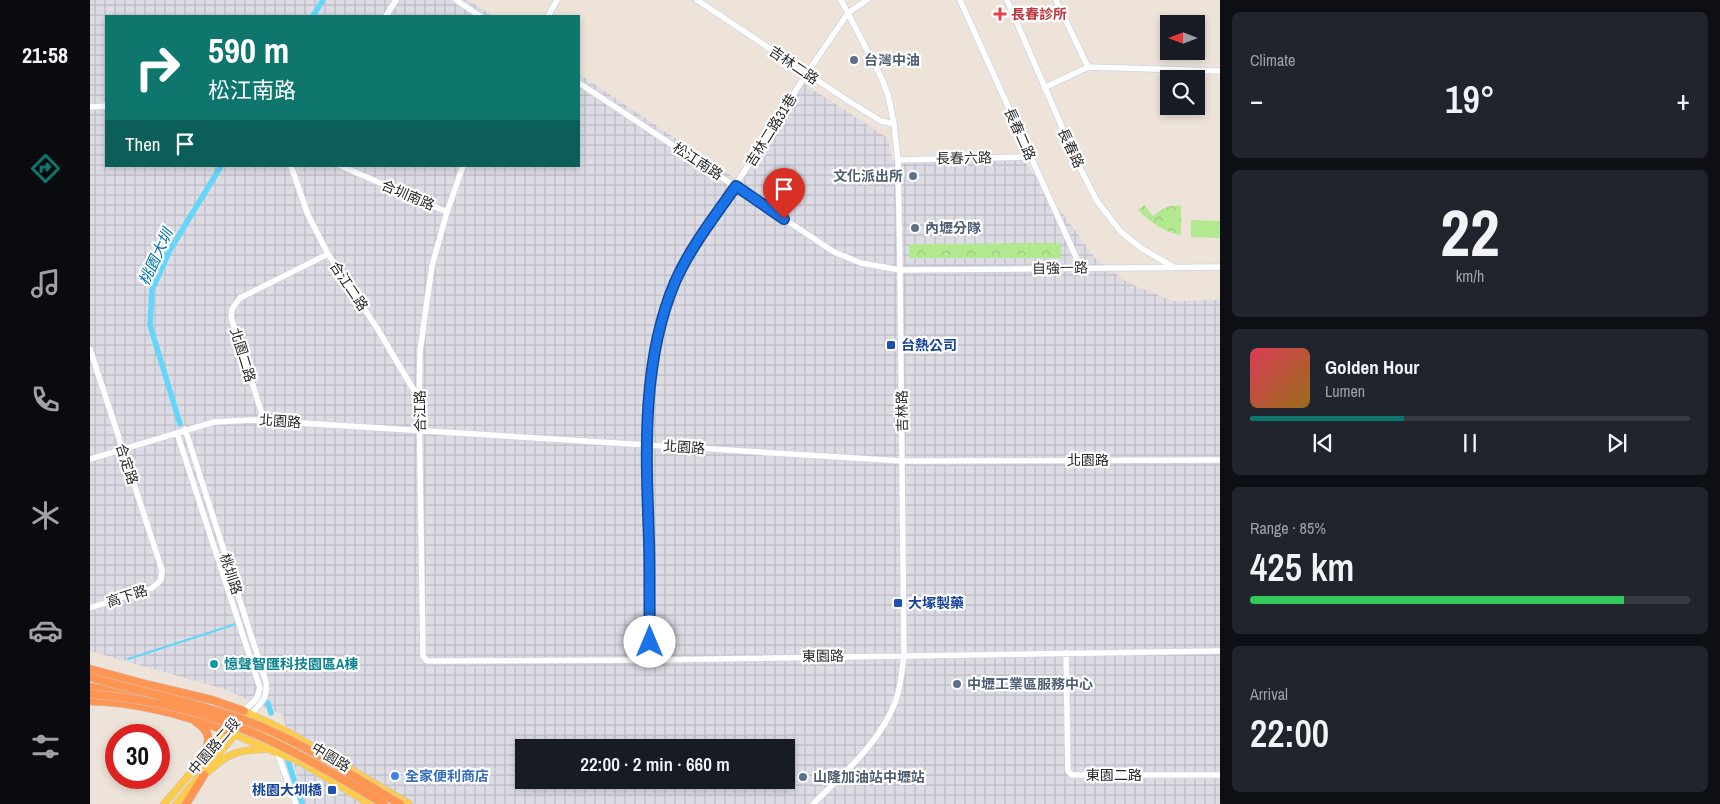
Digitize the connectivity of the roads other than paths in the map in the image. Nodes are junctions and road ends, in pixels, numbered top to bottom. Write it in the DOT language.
graph roads {
  1 [pos="396,0"];
  2 [pos="456,0"];
  3 [pos="557,0"];
  4 [pos="697,0"];
  5 [pos="840,0"];
  6 [pos="867,0"];
  7 [pos="960,0"];
  8 [pos="1007,0"];
  9 [pos="1056,0"];
  10 [pos="848,13"];
  11 [pos="387,15"];
  12 [pos="478,15"];
  13 [pos="549,15"];
  14 [pos="1088,67"];
  15 [pos="1220,71"];
  16 [pos="807,73"];
  17 [pos="580,84"];
  18 [pos="1044,88"];
  19 [pos="105,106"];
  20 [pos="90,107"];
  21 [pos="894,124"];
  22 [pos="1030,157"];
  23 [pos="898,160"];
  24 [pos="291,167"];
  25 [pos="343,167"];
  26 [pos="463,167"];
  27 [pos="736,186"];
  28 [pos="447,212"];
  29 [pos="328,254"];
  30 [pos="1173,267"];
  31 [pos="1220,267"];
  32 [pos="1081,268"];
  33 [pos="900,270"];
  34 [pos="90,349"];
  35 [pos="419,399"];
  36 [pos="264,420"];
  37 [pos="186,429"];
  38 [pos="420,430"];
  39 [pos="177,433"];
  40 [pos="646,445"];
  41 [pos="122,448"];
  42 [pos="90,459"];
  43 [pos="1220,460"];
  44 [pos="902,461"];
  45 [pos="161,580"];
  46 [pos="90,608"];
  47 [pos="1220,651"];
  48 [pos="1066,653"];
  49 [pos="904,655"];
  50 [pos="650,660"];
  51 [pos="427,661"];
  52 [pos="90,669"];
  53 [pos="90,679"];
  54 [pos="149,686"];
  55 [pos="90,687"];
  56 [pos="90,694"];
  57 [pos="90,701"];
  58 [pos="144,706"];
  59 [pos="248,713"];
  60 [pos="183,715"];
  61 [pos="240,722"];
  62 [pos="227,731"];
  63 [pos="235,734"];
  64 [pos="268,750"];
  65 [pos="278,752"];
  66 [pos="201,761"];
  67 [pos="341,763"];
  68 [pos="204,775"];
  69 [pos="1220,775"];
  70 [pos="192,784"];
  71 [pos="164,804"];
  72 [pos="176,804"];
  73 [pos="186,804"];
  74 [pos="296,804"];
  75 [pos="370,804"];
  76 [pos="384,804"];
  77 [pos="400,804"];
  78 [pos="409,804"];
  79 [pos="813,804"];
  1 -- 11 [label="street"];
  2 -- 12 [label="street"];
  3 -- 13 [label="street"];
  4 -- 16 [label="street, 吉林二路"];
  5 -- 10 [label="street, 吉林路"];
  6 -- 10 [label="street"];
  7 -- 22 [label="street, 長春二路"];
  8 -- 18 [label="street, 長春路"];
  9 -- 14 [label="street"];
  10 -- 16 [label="street, 吉林二路31巷"];
  10 -- 21 [label="street, 吉林路"];
  14 -- 15 [label="street"];
  14 -- 18 [label="street"];
  16 -- 21 [label="street, 吉林二路"];
  16 -- 27 [label="street, 吉林二路31巷"];
  17 -- 27 [label="street, 松江南路"];
  18 -- 30 [label="street, 長春路"];
  19 -- 20 [label="street"];
  21 -- 23 [label="street, 吉林路"];
  22 -- 23 [label="street, 長春六路"];
  22 -- 32 [label="street, 長春二路"];
  23 -- 33 [label="street, 吉林路"];
  24 -- 29 [label="street, 合江二路"];
  25 -- 28 [label="street, 合圳南路"];
  26 -- 28 [label="street, 合江路"];
  27 -- 33 [label="street, 松江南路"];
  27 -- 40 [label="street, 吉林二路31巷"];
  28 -- 35 [label="street, 合江路"];
  29 -- 35 [label="street, 合江二路"];
  29 -- 36 [label="street, 北園二路"];
  30 -- 31 [label="street, 自強一路"];
  30 -- 32 [label="street, 自強一路"];
  32 -- 33 [label="street, 自強一路"];
  33 -- 44 [label="street, 吉林路"];
  34 -- 41 [label="street, 合定路"];
  35 -- 38 [label="street, 合江路"];
  36 -- 37 [label="street, 北園路"];
  36 -- 38 [label="street, 北園路"];
  37 -- 39 [label="street, 北園路"];
  37 -- 59 [label="street, 桃圳路"];
  38 -- 40 [label="street, 北園路"];
  38 -- 51 [label="street, 合江路"];
  39 -- 41 [label="street, 北園路"];
  39 -- 59 [label="street, 桃圳路"];
  40 -- 44 [label="street, 北園路"];
  40 -- 50 [label="street, 吉林二路31巷"];
  41 -- 42 [label="street, 北園路"];
  41 -- 45 [label="street, 合定路"];
  43 -- 44 [label="street, 北園路"];
  44 -- 49 [label="street, 吉林路"];
  45 -- 46 [label="street, 高下路"];
  47 -- 48 [label="street, 東園路"];
  48 -- 49 [label="street, 東園路"];
  48 -- 69 [label="street, 東園二路"];
  49 -- 50 [label="street, 東園路"];
  49 -- 79 [label="street, 吉林路"];
  50 -- 51 [label="street, 東園路"];
  52 -- 54 [label="highway"];
  53 -- 54 [label="highway"];
  53 -- 77 [label="highway, bridge"];
  54 -- 59 [label="highway"];
  55 -- 58 [label="highway"];
  55 -- 61 [label="highway"];
  56 -- 76 [label="highway, bridge"];
  57 -- 58 [label="highway"];
  58 -- 60 [label="highway"];
  59 -- 61 [label="main road, 中園路二段"];
  59 -- 67 [label="main road, 中園路"];
  60 -- 62 [label="highway"];
  60 -- 66 [label="highway"];
  61 -- 62 [label="main road, 中園路二段"];
  61 -- 63 [label="main road, 中園路二段"];
  61 -- 67 [label="main road"];
  62 -- 63 [label="main road, 中園路"];
  62 -- 66 [label="main road, 中園路二段"];
  63 -- 64 [label="main road, 中園路"];
  63 -- 70 [label="main road, 中園路二段"];
  64 -- 65 [label="main road, 中園路"];
  64 -- 68 [label="main road"];
  65 -- 74 [label="street"];
  65 -- 75 [label="main road, 中園路"];
  66 -- 71 [label="main road, 中園路二段"];
  67 -- 78 [label="main road, 中園路"];
  68 -- 70 [label="main road"];
  68 -- 73 [label="highway"];
  70 -- 72 [label="main road, 中園路二段"];
}
